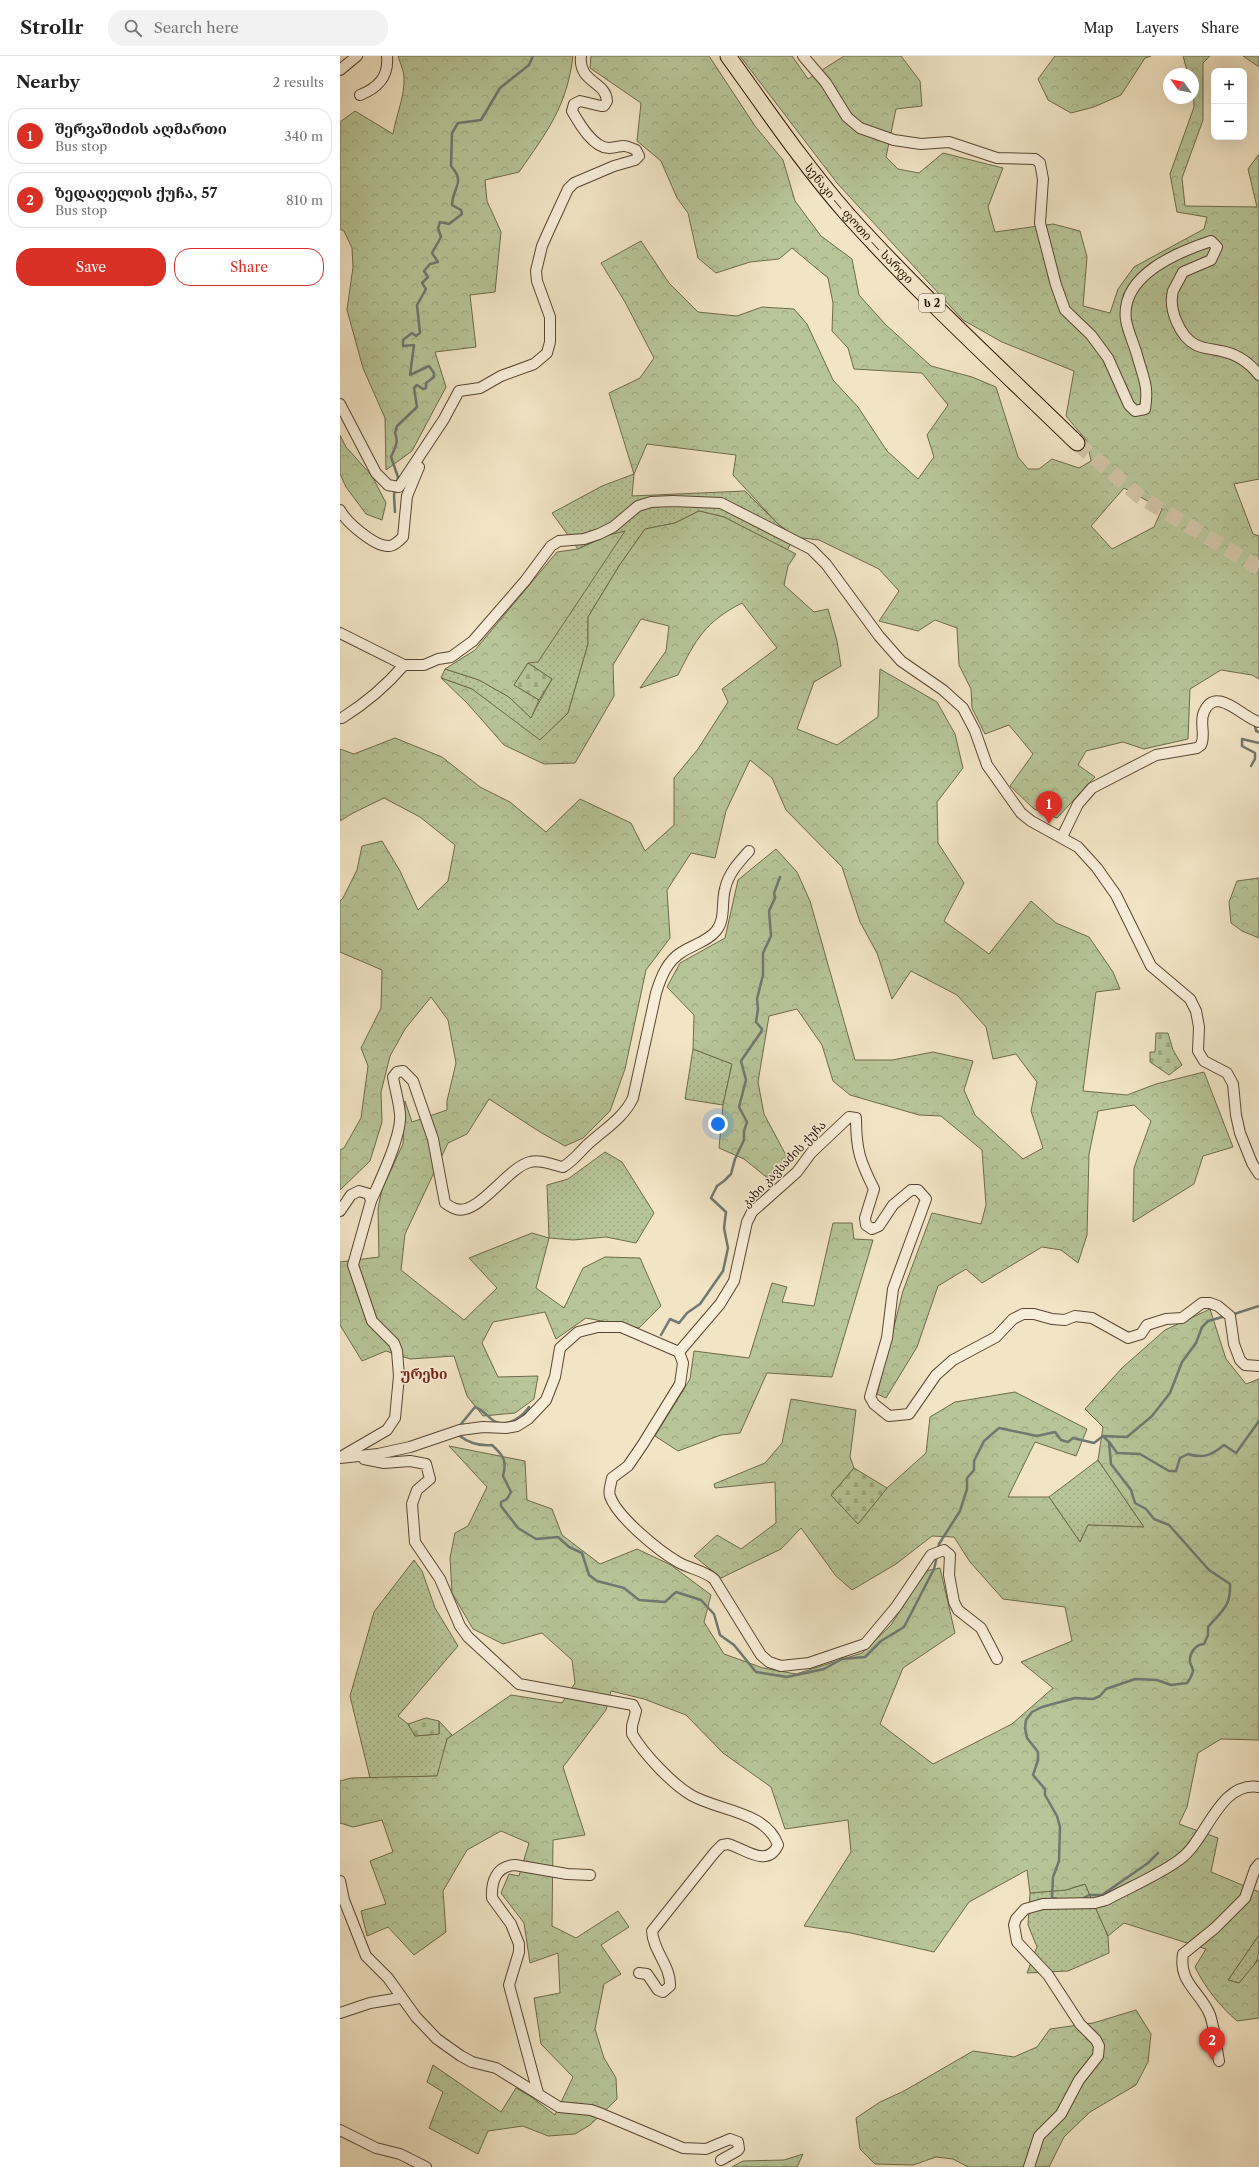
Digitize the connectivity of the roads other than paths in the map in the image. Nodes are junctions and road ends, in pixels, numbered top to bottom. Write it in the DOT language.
graph roads {
  1 [pos="357,56"];
  2 [pos="387,56"];
  3 [pos="580,56"];
  4 [pos="728,56"];
  5 [pos="803,56"];
  6 [pos="340,70"];
  7 [pos="360,95"];
  8 [pos="1259,375"];
  9 [pos="340,404"];
  10 [pos="435,433"];
  11 [pos="1077,443"];
  12 [pos="340,510"];
  13 [pos="340,633"];
  14 [pos="404,665"];
  15 [pos="340,718"];
  16 [pos="1259,722"];
  17 [pos="1062,837"];
  18 [pos="749,851"];
  19 [pos="1259,1174"];
  20 [pos="371,1201"];
  21 [pos="340,1210"];
  22 [pos="679,1352"];
  23 [pos="1259,1366"];
  24 [pos="352,1456"];
  25 [pos="340,1458"];
  26 [pos="997,1659"];
  27 [pos="1259,1787"];
  28 [pos="1259,1864"];
  29 [pos="590,1875"];
  30 [pos="340,1881"];
  31 [pos="640,1973"];
  32 [pos="400,1998"];
  33 [pos="340,2013"];
  34 [pos="1219,2061"];
  35 [pos="538,2093"];
  36 [pos="340,2130"];
  37 [pos="721,2160"];
  38 [pos="426,2167"];
  39 [pos="1030,2167"];
  1 -- 6 [label="street"];
  2 -- 7 [label="street"];
  3 -- 10 [label="street"];
  4 -- 11 [label="highway, სენაკი — ფოთი — სარფი / ს 2"];
  5 -- 8 [label="street"];
  9 -- 10 [label="street"];
  10 -- 12 [label="street"];
  13 -- 14 [label="street"];
  14 -- 15 [label="street"];
  14 -- 17 [label="street"];
  16 -- 17 [label="street"];
  17 -- 19 [label="street"];
  18 -- 20 [label="street"];
  20 -- 21 [label="street"];
  20 -- 25 [label="street"];
  22 -- 23 [label="street, კახი კავსაძის ქუჩა"];
  22 -- 24 [label="street"];
  22 -- 26 [label="street"];
  24 -- 25 [label="street"];
  24 -- 31 [label="street"];
  27 -- 39 [label="street"];
  28 -- 34 [label="street"];
  29 -- 35 [label="street"];
  30 -- 32 [label="street"];
  32 -- 33 [label="street"];
  32 -- 35 [label="street"];
  35 -- 37 [label="street"];
  36 -- 38 [label="street"];
}
